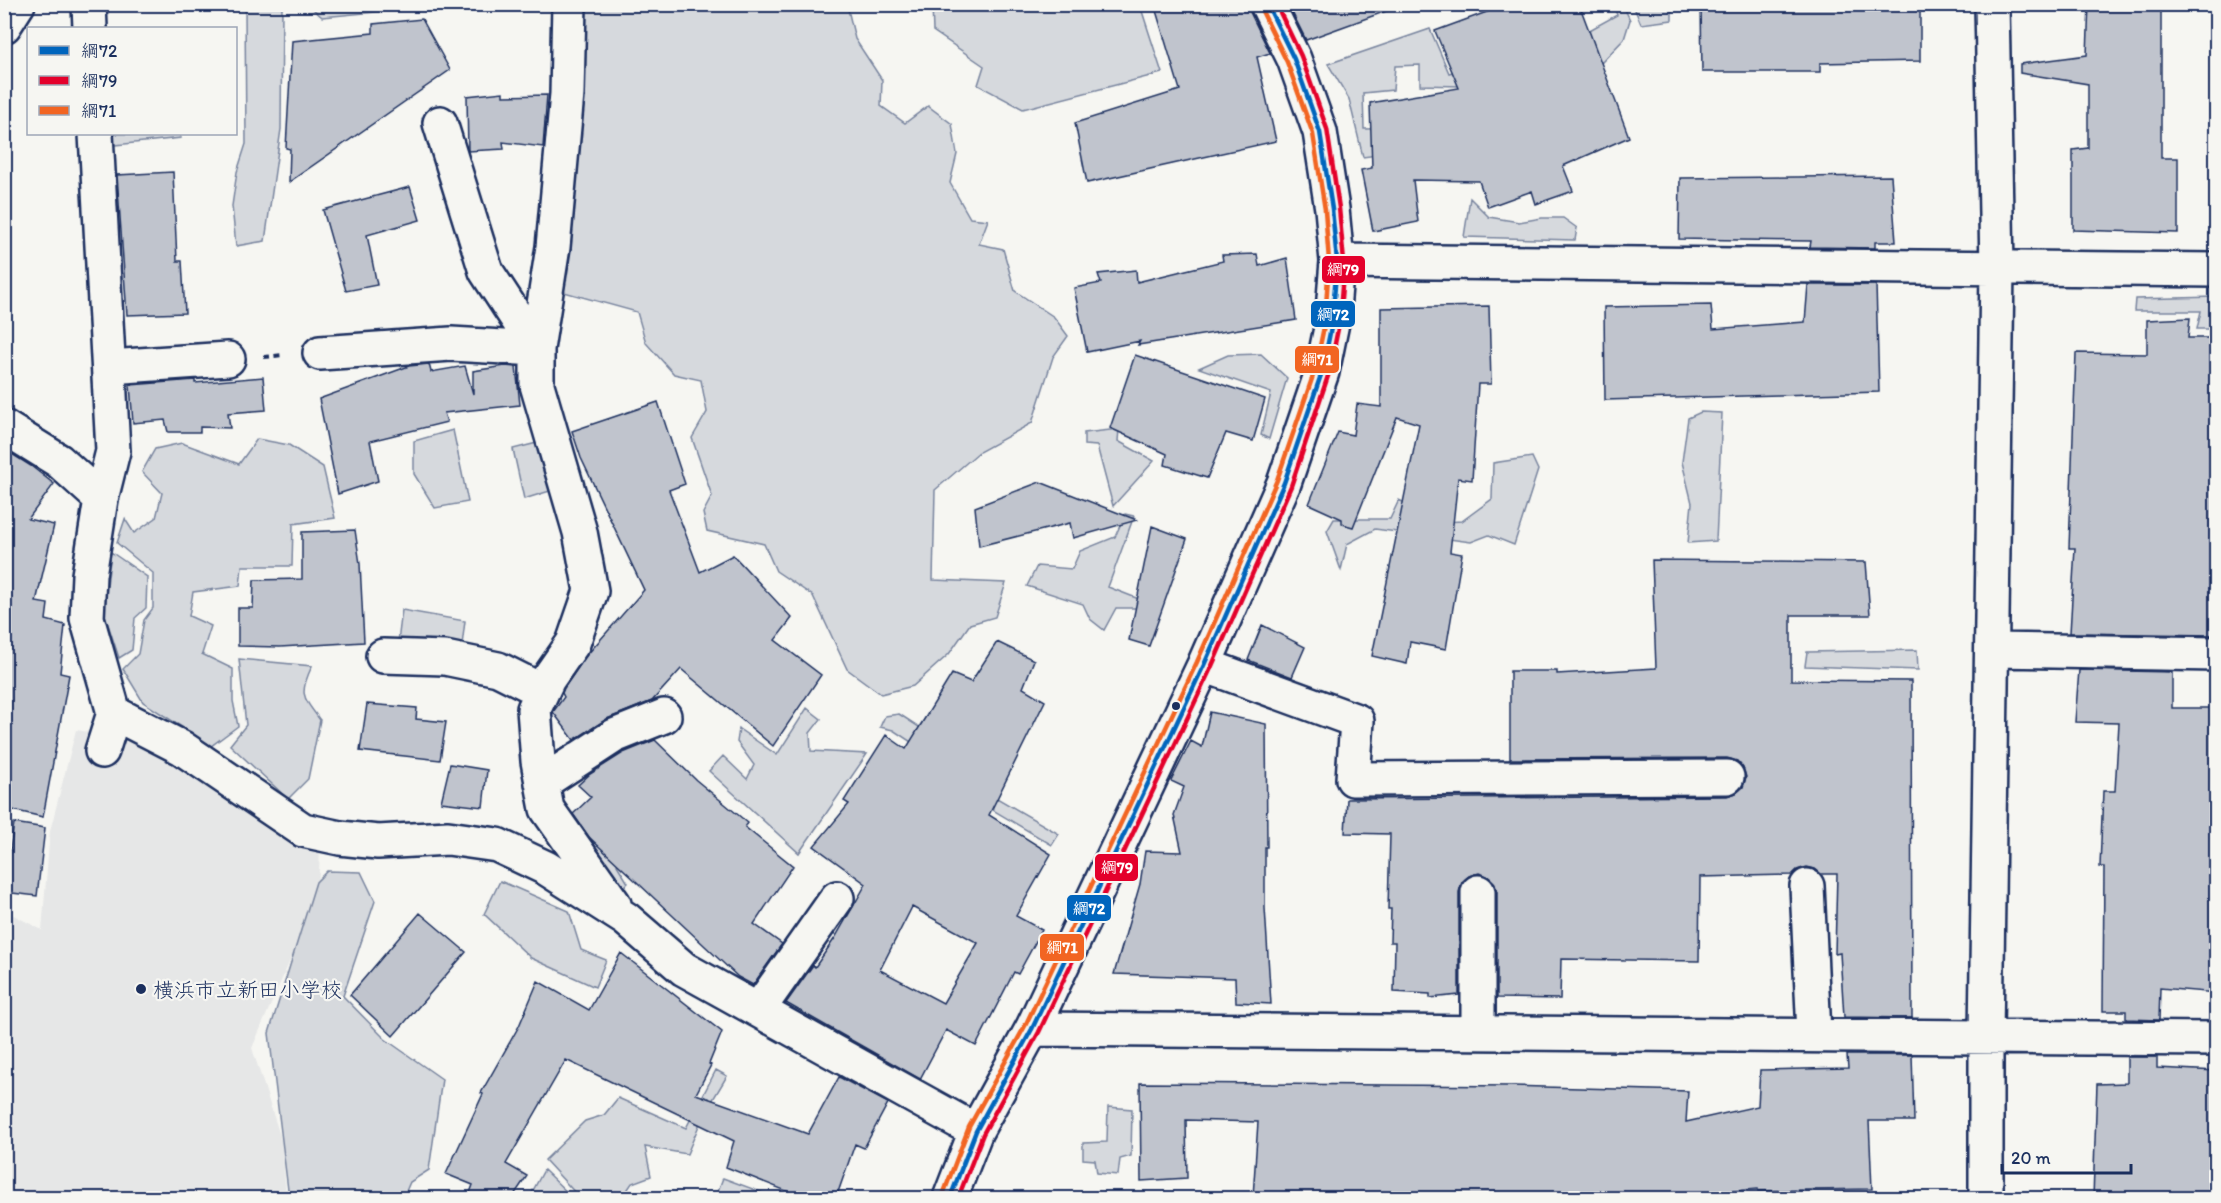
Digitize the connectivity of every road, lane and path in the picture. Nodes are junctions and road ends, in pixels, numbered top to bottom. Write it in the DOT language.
graph roads {
  1 [pos="18,4"];
  2 [pos="89,4"];
  3 [pos="568,4"];
  4 [pos="1267,4"];
  5 [pos="1992,4"];
  6 [pos="4,26"];
  7 [pos="90,27"];
  8 [pos="440,123"];
  9 [pos="96,135"];
  10 [pos="1337,261"];
  11 [pos="1997,268"];
  12 [pos="2217,270"];
  13 [pos="537,349"];
  14 [pos="320,353"];
  15 [pos="228,359"];
  16 [pos="109,368"];
  17 [pos="4,427"];
  18 [pos="101,499"];
  19 [pos="1992,650"];
  20 [pos="2217,654"];
  21 [pos="383,656"];
  22 [pos="1204,665"];
  23 [pos="542,691"];
  24 [pos="114,713"];
  25 [pos="664,716"];
  26 [pos="102,751"];
  27 [pos="1727,777"];
  28 [pos="542,783"];
  29 [pos="1807,886"];
  30 [pos="1478,892"];
  31 [pos="837,898"];
  32 [pos="626,919"];
  33 [pos="758,1010"];
  34 [pos="1032,1029"];
  35 [pos="1478,1032"];
  36 [pos="1814,1034"];
  37 [pos="1986,1036"];
  38 [pos="2217,1039"];
  39 [pos="976,1131"];
  40 [pos="950,1198"];
  41 [pos="1986,1198"];
  1 -- 6 [label="street"];
  2 -- 7 [label="street"];
  3 -- 13 [label="street"];
  4 -- 10 [label="street"];
  5 -- 11 [label="street"];
  8 -- 13 [label="street"];
  9 -- 16 [label="street"];
  10 -- 11 [label="street"];
  10 -- 22 [label="street"];
  11 -- 12 [label="street"];
  11 -- 19 [label="street"];
  13 -- 14 [label="street"];
  13 -- 23 [label="street"];
  14 -- 15 [label="path"];
  15 -- 16 [label="street"];
  16 -- 18 [label="street"];
  17 -- 18 [label="street"];
  18 -- 24 [label="street"];
  19 -- 20 [label="street"];
  19 -- 37 [label="street"];
  21 -- 23 [label="street"];
  22 -- 27 [label="street"];
  22 -- 34 [label="street"];
  23 -- 28 [label="street"];
  24 -- 26 [label="street"];
  24 -- 32 [label="street"];
  25 -- 28 [label="street"];
  28 -- 32 [label="street"];
  29 -- 36 [label="street"];
  30 -- 35 [label="street"];
  31 -- 33 [label="street"];
  32 -- 33 [label="street"];
  33 -- 39 [label="street"];
  34 -- 35 [label="street"];
  34 -- 39 [label="street"];
  35 -- 36 [label="street"];
  36 -- 37 [label="street"];
  37 -- 38 [label="street"];
  37 -- 41 [label="street"];
  39 -- 40 [label="street"];
}
